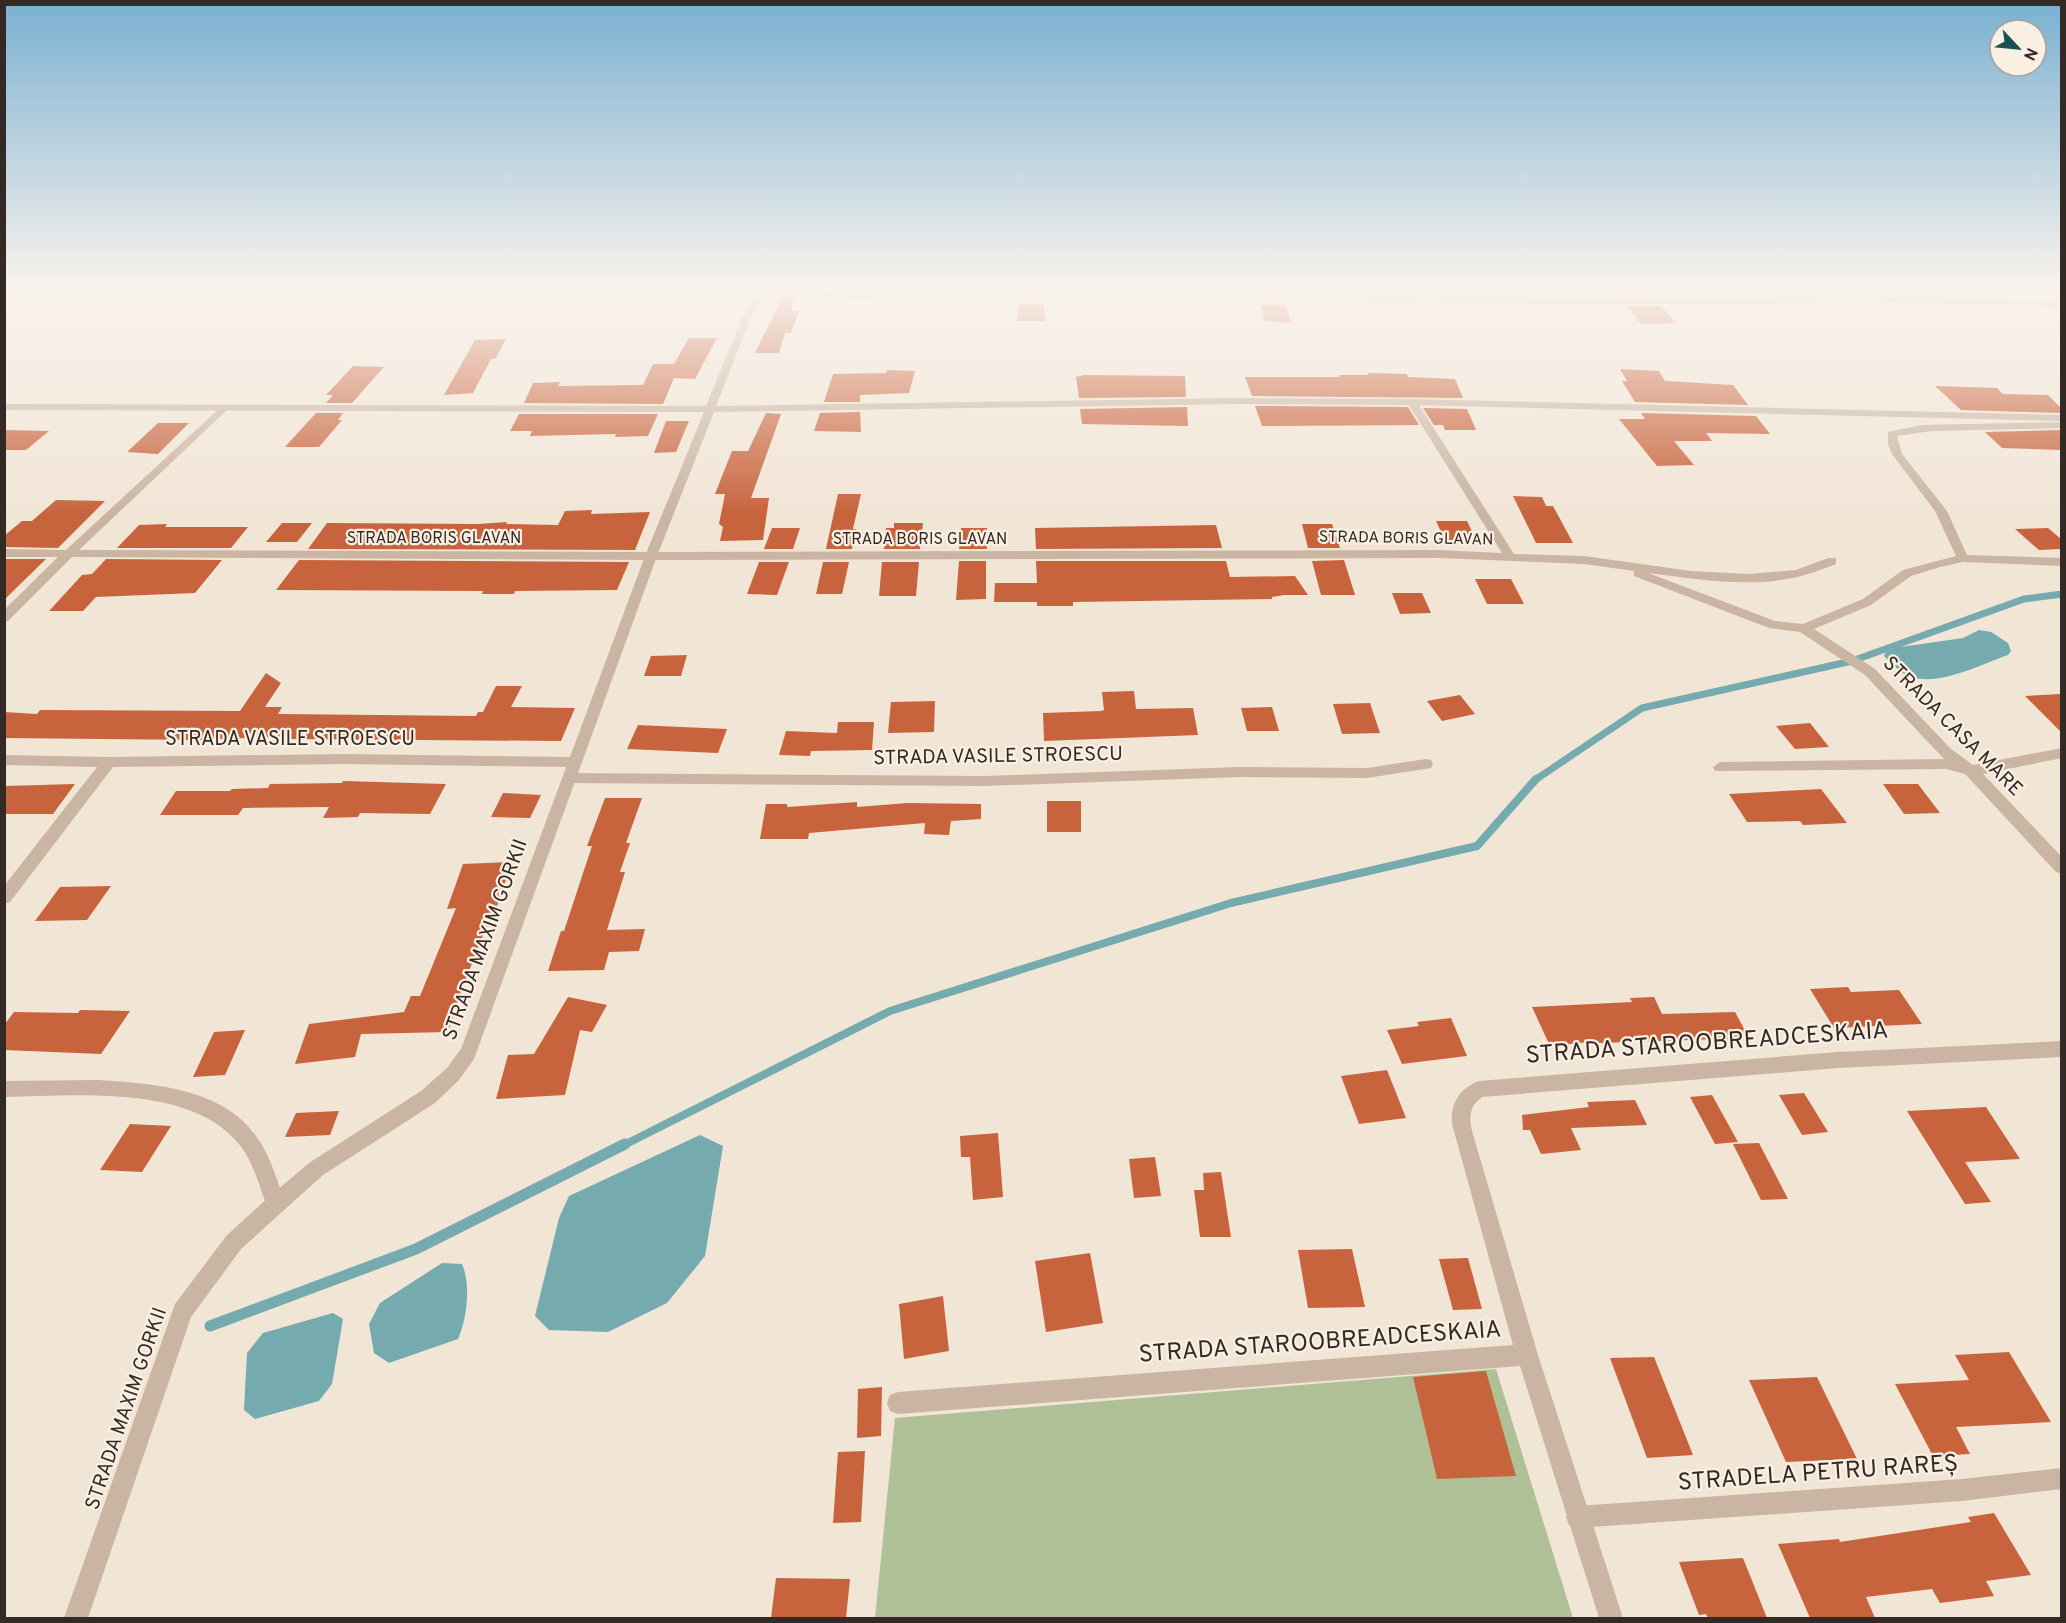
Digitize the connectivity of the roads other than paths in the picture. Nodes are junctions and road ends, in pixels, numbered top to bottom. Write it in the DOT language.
graph roads {
  1 [pos="729,363"];
  2 [pos="1412,402"];
  3 [pos="4,407"];
  4 [pos="223,408"];
  5 [pos="711,409"];
  6 [pos="2061,418"];
  7 [pos="2061,425"];
  8 [pos="4,553"];
  9 [pos="69,553"];
  10 [pos="651,556"];
  11 [pos="1511,558"];
  12 [pos="1963,558"];
  13 [pos="1832,561"];
  14 [pos="2061,562"];
  15 [pos="1615,565"];
  16 [pos="4,618"];
  17 [pos="1803,628"];
  18 [pos="2061,753"];
  19 [pos="4,760"];
  20 [pos="109,762"];
  21 [pos="1426,764"];
  22 [pos="1720,767"];
  23 [pos="572,770"];
  24 [pos="1970,770"];
  25 [pos="2061,868"];
  26 [pos="4,898"];
  27 [pos="2061,1049"];
  28 [pos="4,1089"];
  29 [pos="276,1203"];
  30 [pos="1527,1355"];
  31 [pos="898,1403"];
  32 [pos="2061,1478"];
  33 [pos="1577,1517"];
  34 [pos="76,1618"];
  35 [pos="1611,1618"];
  1 -- 5 [label="street, STRADA MAXIM GORKII"];
  2 -- 5 [label="street"];
  2 -- 6 [label="street"];
  2 -- 11 [label="street"];
  3 -- 4 [label="street"];
  4 -- 5 [label="street"];
  4 -- 9 [label="street"];
  5 -- 10 [label="street, STRADA MAXIM GORKII"];
  7 -- 12 [label="street"];
  8 -- 9 [label="street, STRADA BORIS GLAVAN"];
  9 -- 10 [label="street, STRADA BORIS GLAVAN"];
  9 -- 16 [label="street"];
  10 -- 11 [label="street, STRADA BORIS GLAVAN"];
  10 -- 23 [label="street, STRADA MAXIM GORKII"];
  11 -- 15 [label="street, STRADA BORIS GLAVAN"];
  12 -- 14 [label="street"];
  12 -- 17 [label="street"];
  13 -- 15 [label="street, STRADA BORIS GLAVAN"];
  15 -- 17 [label="street"];
  17 -- 24 [label="street, STRADA CASA MARE"];
  18 -- 24 [label="street"];
  19 -- 20 [label="street, STRADA VASILE STROESCU"];
  20 -- 23 [label="street, STRADA VASILE STROESCU"];
  20 -- 26 [label="street"];
  21 -- 23 [label="street, STRADA VASILE STROESCU"];
  22 -- 24 [label="street"];
  23 -- 29 [label="street, STRADA MAXIM GORKII"];
  24 -- 25 [label="street, STRADA CASA MARE"];
  27 -- 30 [label="street, STRADA STAROOBREADCESKAIA"];
  28 -- 29 [label="street"];
  29 -- 34 [label="street, STRADA MAXIM GORKII"];
  30 -- 31 [label="street, STRADA STAROOBREADCESKAIA"];
  30 -- 33 [label="street"];
  32 -- 33 [label="lane, STRADELA PETRU RAREȘ"];
  33 -- 35 [label="street"];
}
